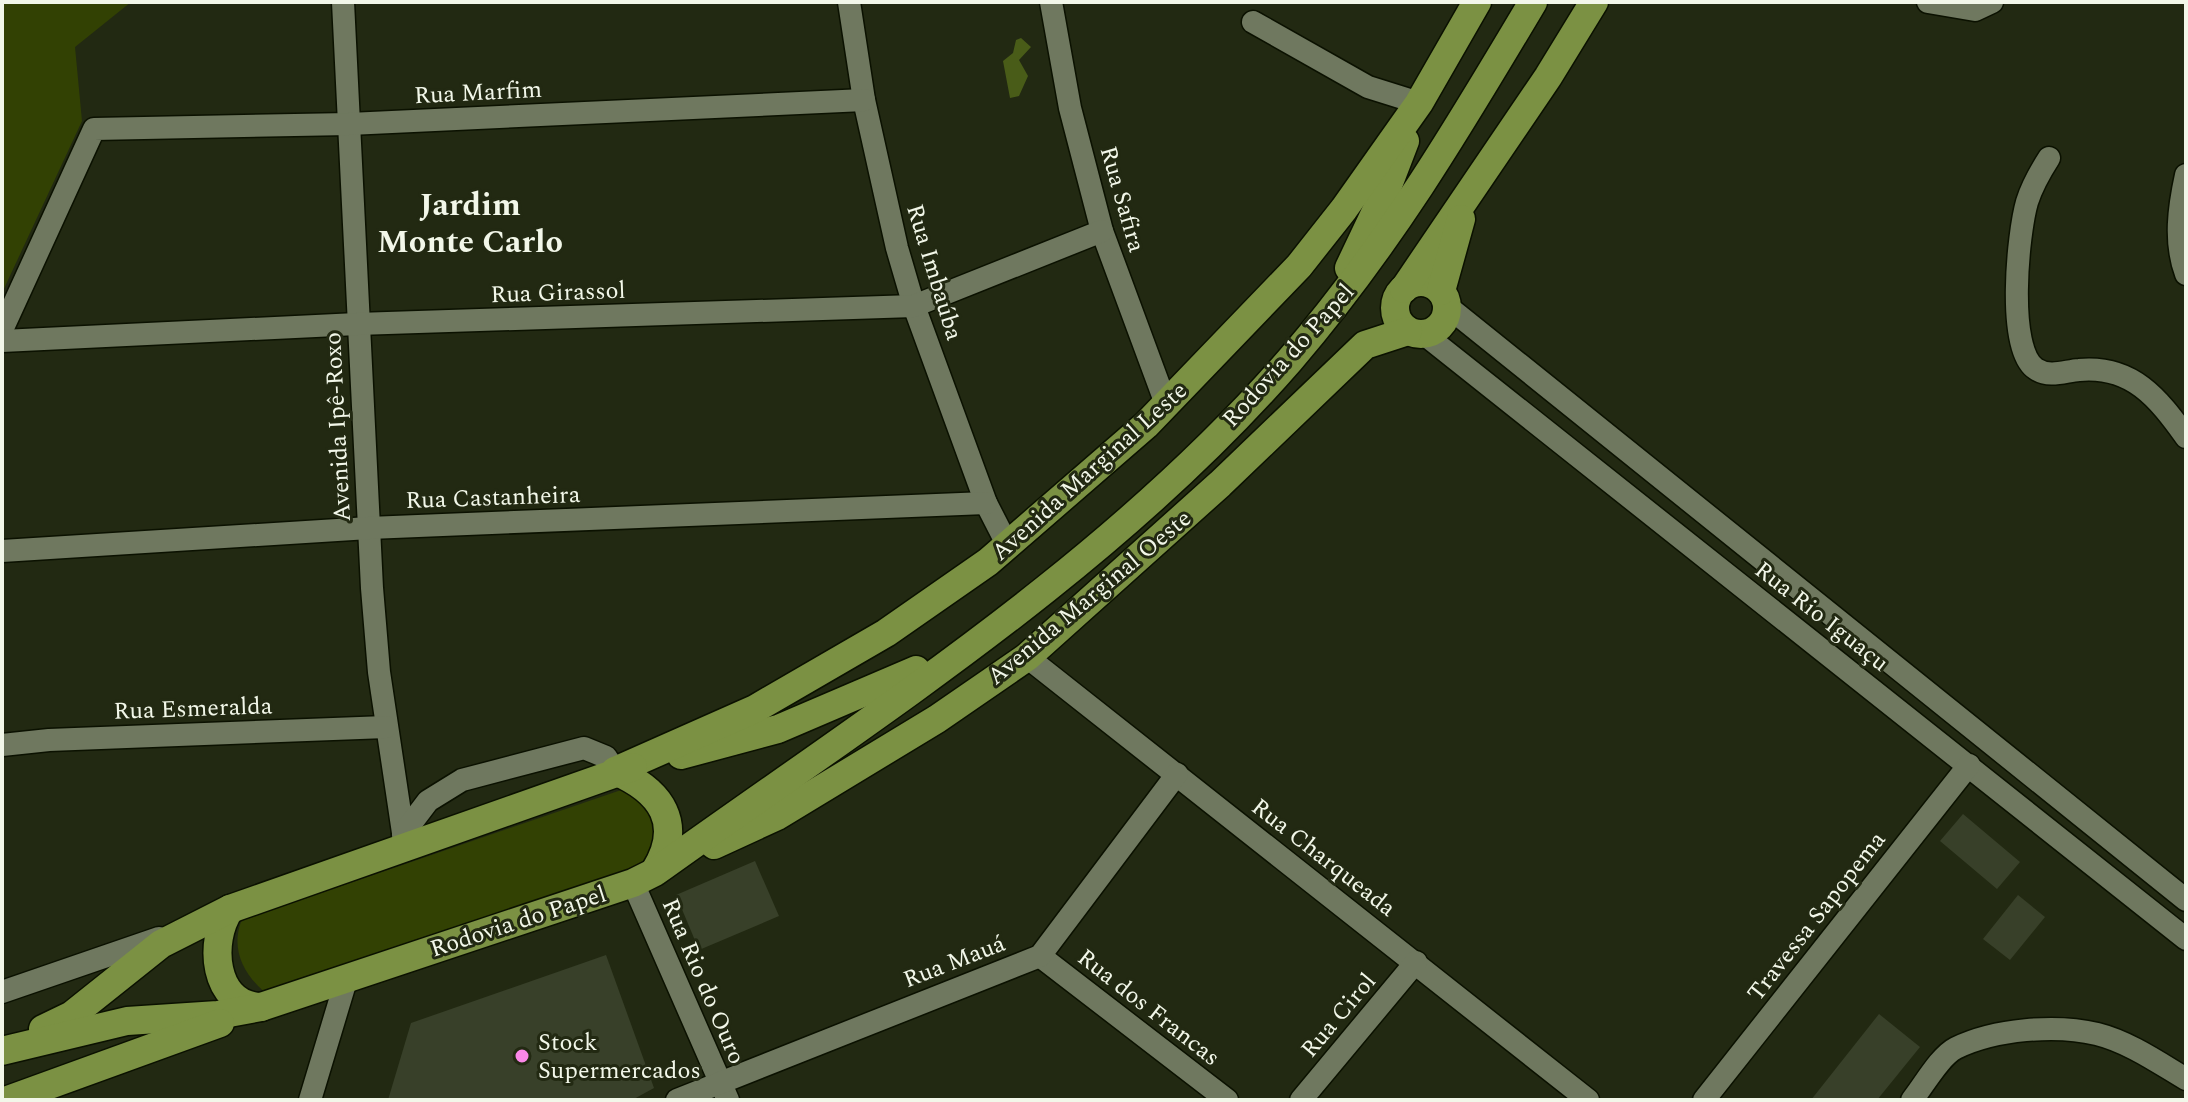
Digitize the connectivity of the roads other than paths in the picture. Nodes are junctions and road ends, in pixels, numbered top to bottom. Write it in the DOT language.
graph roads {
  1 [pos="343,2"];
  2 [pos="849,2"];
  3 [pos="1051,2"];
  4 [pos="1477,2"];
  5 [pos="1533,2"];
  6 [pos="1594,2"];
  7 [pos="1928,2"];
  8 [pos="1992,2"];
  9 [pos="1253,22"];
  10 [pos="864,100"];
  11 [pos="1419,103"];
  12 [pos="349,124"];
  13 [pos="2049,158"];
  14 [pos="2186,175"];
  15 [pos="1468,195"];
  16 [pos="1102,231"];
  17 [pos="2186,274"];
  18 [pos="1404,289"];
  19 [pos="1444,298"];
  20 [pos="914,306"];
  21 [pos="1327,315"];
  22 [pos="357,324"];
  23 [pos="2,330"];
  24 [pos="1416,332"];
  25 [pos="2,341"];
  26 [pos="1166,404"];
  27 [pos="2186,437"];
  28 [pos="986,503"];
  29 [pos="369,528"];
  30 [pos="1008,546"];
  31 [pos="2,551"];
  32 [pos="971,646"];
  33 [pos="1027,657"];
  34 [pos="386,727"];
  35 [pos="2,745"];
  36 [pos="1969,765"];
  37 [pos="615,771"];
  38 [pos="1177,774"];
  39 [pos="404,840"];
  40 [pos="644,877"];
  41 [pos="2186,900"];
  42 [pos="230,909"];
  43 [pos="2186,939"];
  44 [pos="1040,956"];
  45 [pos="1416,962"];
  46 [pos="347,977"];
  47 [pos="2,992"];
  48 [pos="261,1007"];
  49 [pos="2,1050"];
  50 [pos="2186,1079"];
  51 [pos="723,1090"];
  52 [pos="8,1100"];
  53 [pos="310,1100"];
  54 [pos="677,1100"];
  55 [pos="1227,1100"];
  56 [pos="1301,1100"];
  57 [pos="1588,1100"];
  58 [pos="1704,1100"];
  59 [pos="1912,1100"];
  1 -- 12 [label="street, Avenida Ipê-Roxo"];
  2 -- 10 [label="street, Rua Imbaúba"];
  3 -- 16 [label="street, Rua Safira"];
  4 -- 11 [label="main road, Avenida Marginal Leste"];
  5 -- 21 [label="main road, Rodovia do Papel"];
  6 -- 15 [label="main road"];
  7 -- 8 [label="street"];
  9 -- 11 [label="street"];
  10 -- 12 [label="street, Rua Marfim"];
  10 -- 20 [label="street, Rua Imbaúba"];
  11 -- 21 [label="main road"];
  11 -- 26 [label="main road, Avenida Marginal Leste"];
  12 -- 22 [label="street, Avenida Ipê-Roxo"];
  12 -- 23 [label="street, Rua Marfim"];
  13 -- 27 [label="street"];
  14 -- 17 [label="street"];
  15 -- 18 [label="main road"];
  15 -- 19 [label="main road"];
  16 -- 20 [label="street, Rua Girassol"];
  16 -- 26 [label="street, Rua Safira"];
  18 -- 19 [label="main road"];
  18 -- 24 [label="main road"];
  19 -- 24 [label="main road"];
  19 -- 41 [label="street, Rua Rio Iguaçu"];
  20 -- 22 [label="street, Rua Girassol"];
  20 -- 28 [label="street, Rua Imbaúba"];
  21 -- 32 [label="main road, Rodovia do Papel"];
  22 -- 25 [label="street, Rua Girassol"];
  22 -- 29 [label="street, Avenida Ipê-Roxo"];
  24 -- 33 [label="main road, Avenida Marginal Oeste"];
  24 -- 36 [label="street, Rua Rio Iguaçu"];
  26 -- 30 [label="main road, Avenida Marginal Leste"];
  28 -- 29 [label="street, Rua Castanheira"];
  28 -- 30 [label="street, Rua Imbaúba"];
  29 -- 31 [label="street, Rua Castanheira"];
  29 -- 34 [label="street, Avenida Ipê-Roxo"];
  30 -- 37 [label="main road, Avenida Marginal Leste"];
  32 -- 37 [label="main road, Rodovia do Papel"];
  32 -- 40 [label="main road, Rodovia do Papel"];
  33 -- 38 [label="street, Rua Charqueada"];
  33 -- 40 [label="main road, Avenida Marginal Oeste"];
  34 -- 35 [label="street, Rua Esmeralda"];
  34 -- 39 [label="street, Avenida Ipê-Roxo"];
  36 -- 43 [label="street, Rua Rio Iguaçu"];
  36 -- 58 [label="street, Travessa Sapopema"];
  37 -- 39 [label="main road, Rodovia do Papel"];
  37 -- 39 [label="street"];
  37 -- 40 [label="main road"];
  38 -- 44 [label="street, Rua Mauá"];
  38 -- 45 [label="street, Rua Charqueada"];
  39 -- 42 [label="main road, Rodovia do Papel"];
  40 -- 46 [label="main road, Rodovia do Papel"];
  40 -- 51 [label="street, Rua Rio do Ouro"];
  42 -- 47 [label="street"];
  42 -- 48 [label="main road"];
  42 -- 49 [label="main road, Rodovia do Papel"];
  44 -- 51 [label="street, Rua Mauá"];
  44 -- 55 [label="street, Rua dos Francas"];
  45 -- 56 [label="street, Rua Cirol"];
  45 -- 57 [label="street, Rua Charqueada"];
  46 -- 48 [label="main road, Rodovia do Papel"];
  46 -- 53 [label="street"];
  48 -- 49 [label="main road, Rodovia do Papel"];
  48 -- 52 [label="main road"];
  50 -- 59 [label="street"];
  51 -- 54 [label="street, Rua Mauá"];
}
